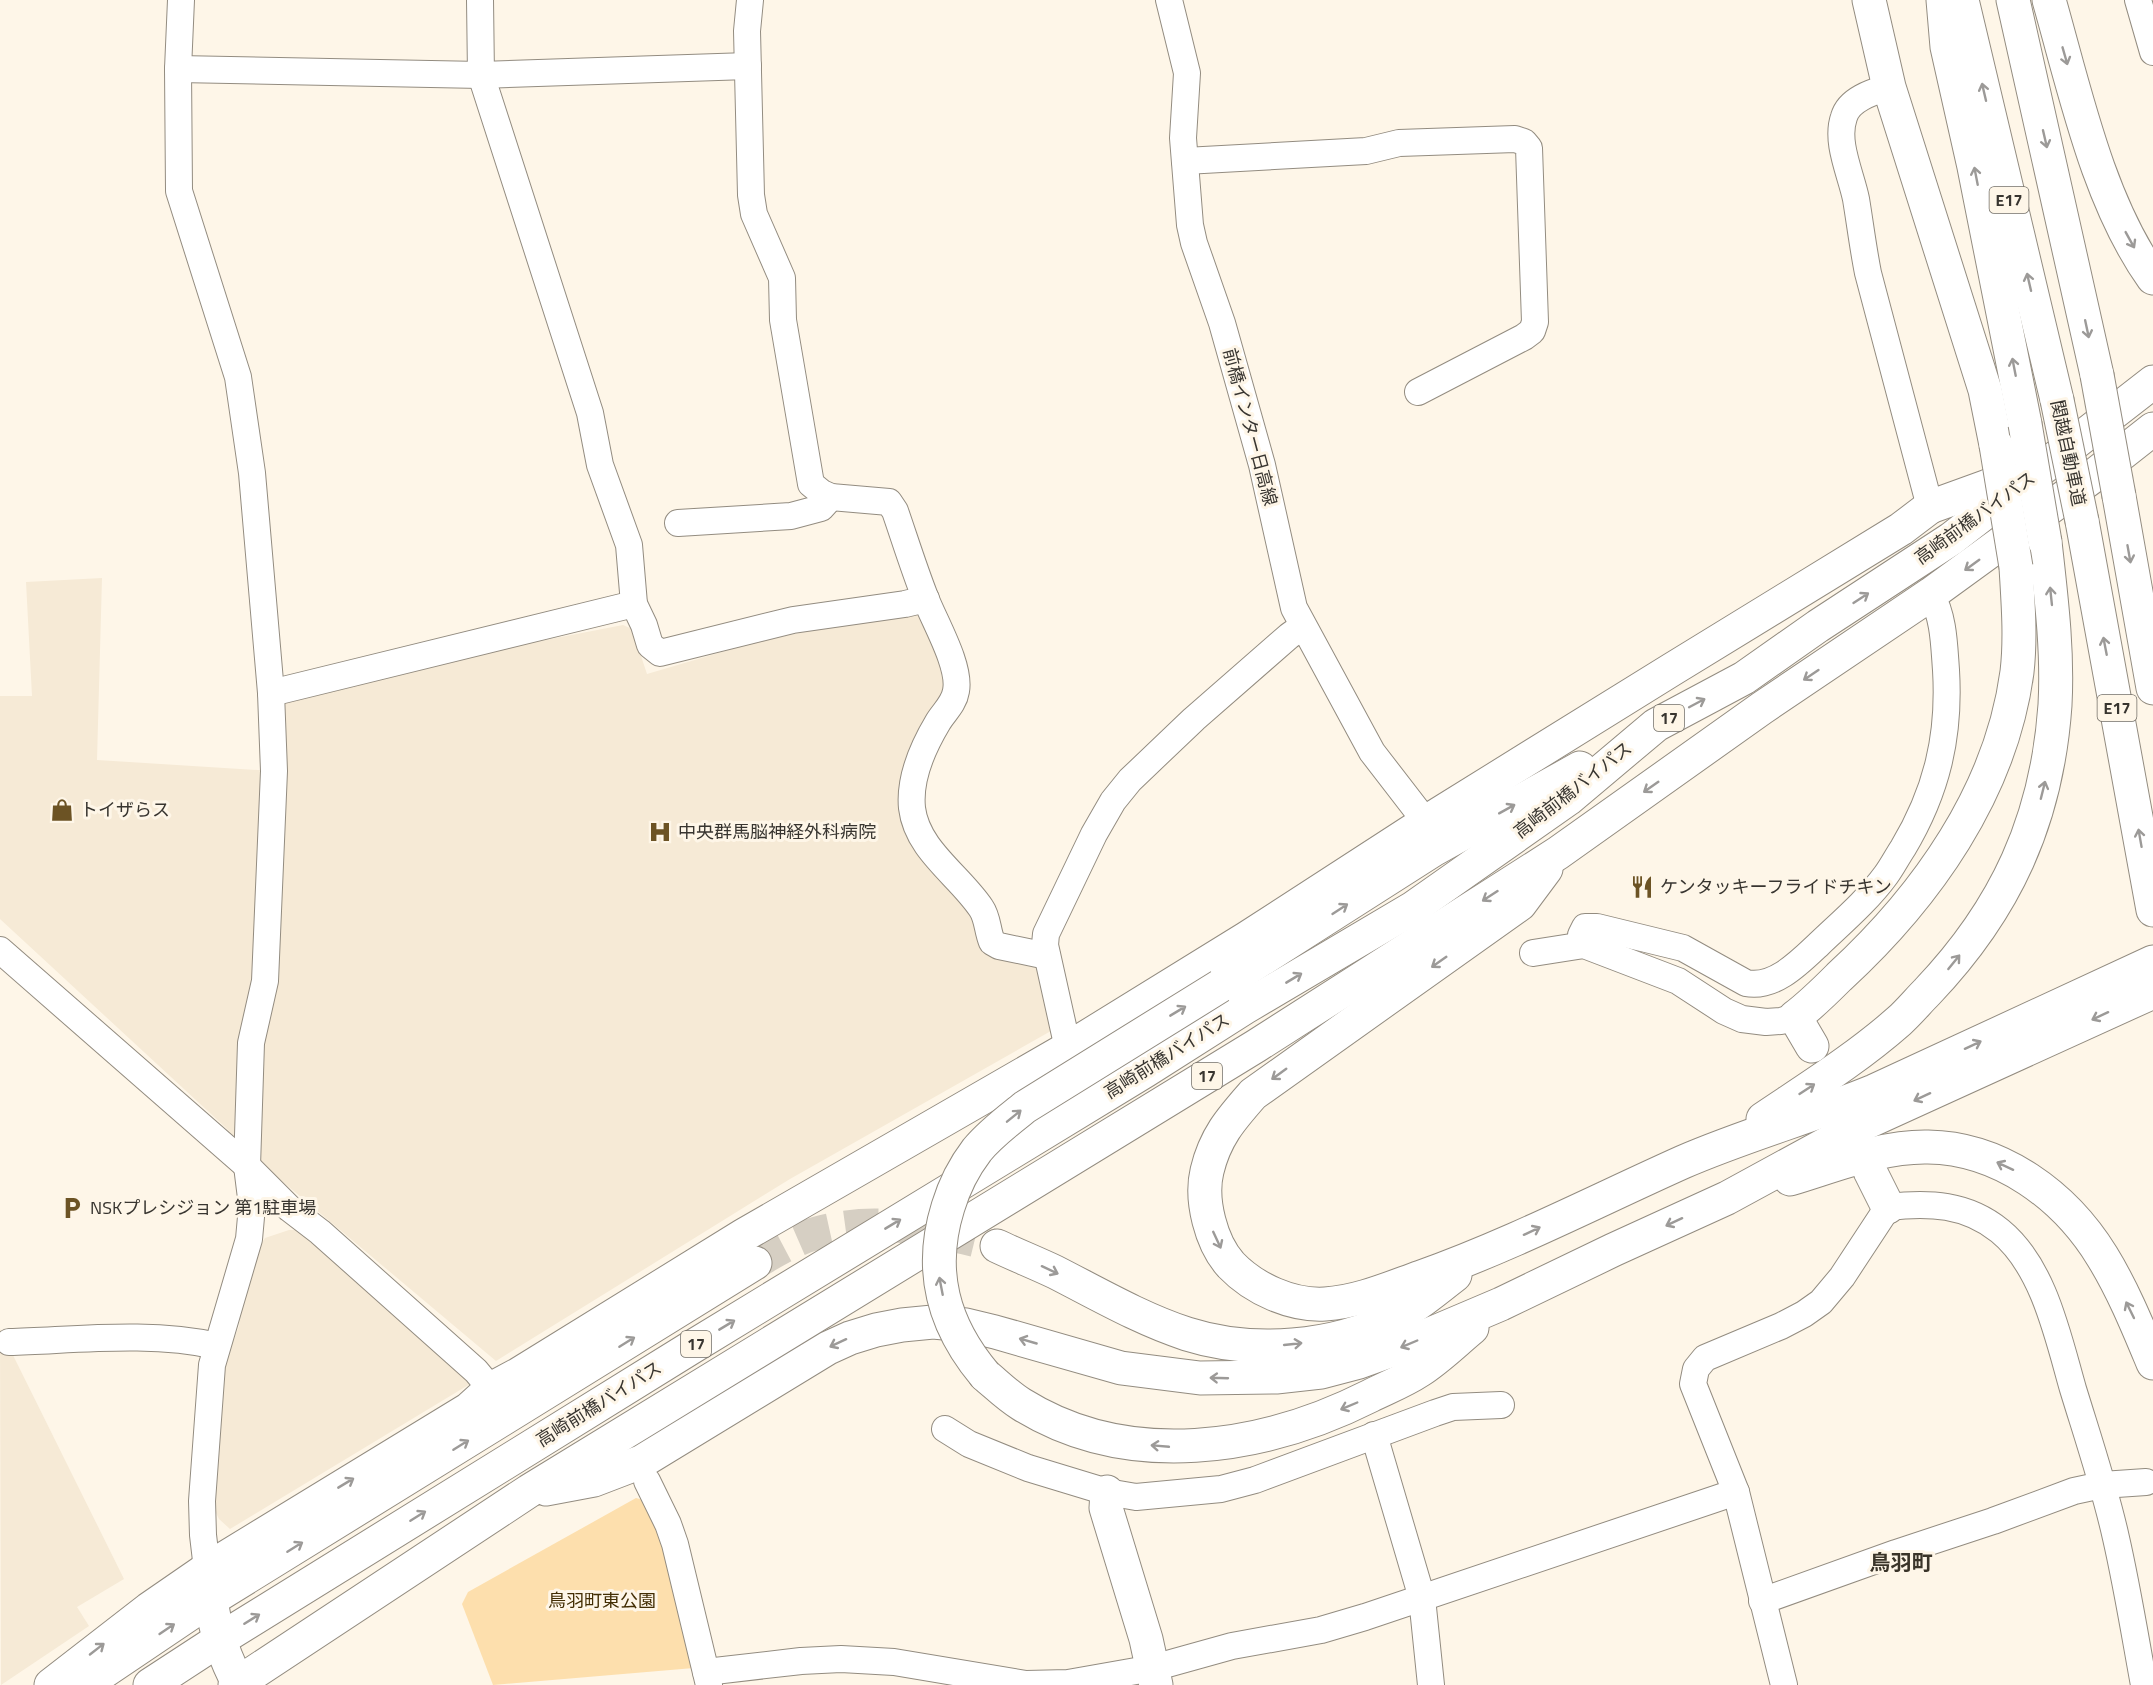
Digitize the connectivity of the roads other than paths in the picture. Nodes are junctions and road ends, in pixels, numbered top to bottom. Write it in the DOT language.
graph roads {
  1 [pos="181,0"];
  2 [pos="480,0"];
  3 [pos="750,0"];
  4 [pos="1168,0"];
  5 [pos="1869,0"];
  6 [pos="1942,0"];
  7 [pos="1962,0"];
  8 [pos="2013,0"];
  9 [pos="2049,0"];
  10 [pos="2138,0"];
  11 [pos="2153,52"];
  12 [pos="748,66"];
  13 [pos="178,69"];
  14 [pos="481,75"];
  15 [pos="1889,87"];
  16 [pos="1185,161"];
  17 [pos="2153,278"];
  18 [pos="2153,382"];
  19 [pos="1418,392"];
  20 [pos="2153,429"];
  21 [pos="2094,430"];
  22 [pos="831,497"];
  23 [pos="1930,507"];
  24 [pos="678,523"];
  25 [pos="1931,594"];
  26 [pos="926,599"];
  27 [pos="634,604"];
  28 [pos="1303,626"];
  29 [pos="2153,688"];
  30 [pos="271,693"];
  31 [pos="1656,725"];
  32 [pos="1426,822"];
  33 [pos="1558,853"];
  34 [pos="1887,874"];
  35 [pos="1911,902"];
  36 [pos="2152,903"];
  37 [pos="1584,945"];
  38 [pos="0,950"];
  39 [pos="1533,953"];
  40 [pos="1047,956"];
  41 [pos="2153,962"];
  42 [pos="2153,992"];
  43 [pos="1796,1017"];
  44 [pos="1072,1046"];
  45 [pos="1812,1046"];
  46 [pos="1724,1144"];
  47 [pos="247,1166"];
  48 [pos="1870,1171"];
  49 [pos="1727,1198"];
  50 [pos="1888,1207"];
  51 [pos="997,1246"];
  52 [pos="1479,1256"];
  53 [pos="755,1263"];
  54 [pos="1501,1304"];
  55 [pos="9,1342"];
  56 [pos="217,1346"];
  57 [pos="2153,1364"];
  58 [pos="491,1389"];
  59 [pos="1501,1405"];
  60 [pos="945,1429"];
  61 [pos="1374,1435"];
  62 [pos="647,1481"];
  63 [pos="2146,1482"];
  64 [pos="2102,1485"];
  65 [pos="529,1491"];
  66 [pos="1107,1492"];
  67 [pos="1736,1492"];
  68 [pos="208,1584"];
  69 [pos="1422,1598"];
  70 [pos="1762,1601"];
  71 [pos="219,1640"];
  72 [pos="1154,1677"];
  73 [pos="707,1678"];
  74 [pos="237,1684"];
  75 [pos="51,1685"];
  76 [pos="84,1685"];
  77 [pos="150,1685"];
  78 [pos="1431,1685"];
  79 [pos="1784,1685"];
  80 [pos="2144,1685"];
  1 -- 13 [label="street"];
  2 -- 14 [label="street"];
  3 -- 12 [label="street"];
  4 -- 16 [label="street, 前橋インター日高線"];
  5 -- 15 [label="main road"];
  46 -- 6 [label="main road, one-way, bridge"];
  36 -- 7 [label="main road, 関越自動車道 / E17, one-way, bridge"];
  8 -- 29 [label="main road, E17, one-way, bridge"];
  9 -- 17 [label="main road, one-way"];
  10 -- 11 [label="street"];
  12 -- 14 [label="street"];
  12 -- 22 [label="street"];
  13 -- 14 [label="street"];
  13 -- 30 [label="street"];
  14 -- 27 [label="street"];
  15 -- 23 [label="street"];
  15 -- 35 [label="main road, bridge"];
  16 -- 19 [label="street"];
  16 -- 28 [label="street, 前橋インター日高線"];
  18 -- 21 [label="main road, 高崎前橋バイパス / 17"];
  20 -- 25 [label="main road, 高崎前橋バイパス / 17, one-way"];
  21 -- 23 [label="main road"];
  31 -- 21 [label="main road, 高崎前橋バイパス / 17, one-way"];
  22 -- 24 [label="street"];
  22 -- 26 [label="street"];
  23 -- 32 [label="main road"];
  25 -- 33 [label="main road, 高崎前橋バイパス / 17, one-way"];
  25 -- 34 [label="street"];
  26 -- 27 [label="street"];
  26 -- 40 [label="street"];
  27 -- 30 [label="street"];
  28 -- 32 [label="street, 前橋インター日高線"];
  28 -- 40 [label="street"];
  30 -- 47 [label="street"];
  54 -- 31 [label="main road, one-way, bridge"];
  71 -- 31 [label="main road, 高崎前橋バイパス / 17, one-way"];
  32 -- 44 [label="main road"];
  33 -- 52 [label="main road, one-way"];
  33 -- 65 [label="main road, 高崎前橋バイパス / 17, one-way"];
  34 -- 35 [label="street"];
  34 -- 37 [label="street"];
  35 -- 43 [label="main road"];
  37 -- 39 [label="street"];
  37 -- 43 [label="street"];
  38 -- 47 [label="street"];
  40 -- 44 [label="street"];
  46 -- 41 [label="main road, one-way"];
  42 -- 49 [label="main road, one-way"];
  43 -- 45 [label="main road"];
  44 -- 58 [label="main road"];
  52 -- 46 [label="main road, one-way"];
  47 -- 56 [label="street"];
  47 -- 58 [label="street"];
  48 -- 50 [label="main road"];
  49 -- 54 [label="main road, one-way"];
  57 -- 49 [label="main road, one-way"];
  50 -- 64 [label="street"];
  50 -- 67 [label="street"];
  51 -- 52 [label="main road, one-way"];
  68 -- 53 [label="main road, one-way"];
  54 -- 65 [label="main road, one-way"];
  55 -- 56 [label="street"];
  56 -- 68 [label="street"];
  68 -- 58 [label="main road, one-way"];
  59 -- 61 [label="street"];
  60 -- 66 [label="street"];
  61 -- 66 [label="street"];
  61 -- 69 [label="street"];
  62 -- 73 [label="street"];
  63 -- 64 [label="street"];
  64 -- 70 [label="street"];
  64 -- 80 [label="street"];
  65 -- 74 [label="main road, 高崎前橋バイパス / 17"];
  66 -- 72 [label="main road"];
  67 -- 69 [label="street"];
  67 -- 70 [label="street"];
  68 -- 71 [label="main road"];
  75 -- 68 [label="main road, one-way"];
  76 -- 68 [label="main road, one-way"];
  69 -- 72 [label="street"];
  69 -- 78 [label="street"];
  70 -- 79 [label="street"];
  71 -- 74 [label="main road"];
  71 -- 77 [label="main road, 高崎前橋バイパス / 17"];
  72 -- 73 [label="street"];
}
